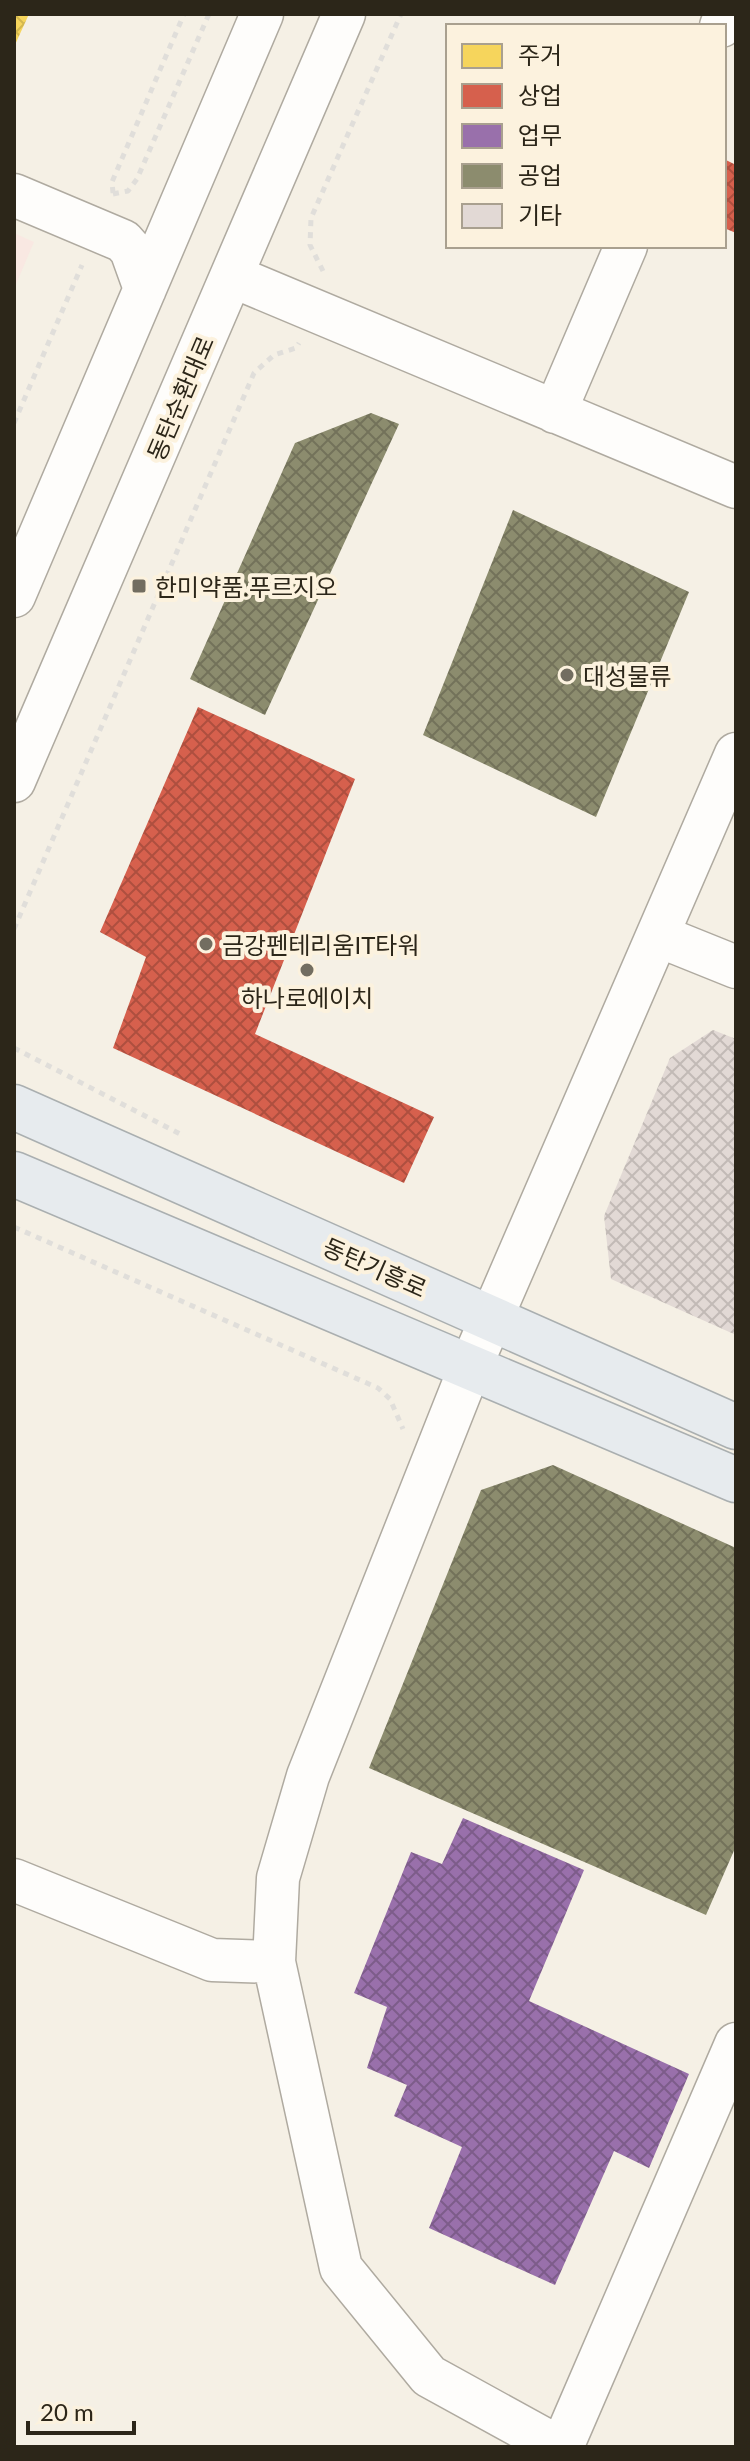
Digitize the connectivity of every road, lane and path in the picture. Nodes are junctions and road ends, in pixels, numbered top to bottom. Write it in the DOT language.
graph roads {
  1 [pos="184,14"];
  2 [pos="262,14"];
  3 [pos="344,14"];
  4 [pos="401,14"];
  5 [pos="113,193"];
  6 [pos="14,195"];
  7 [pos="173,222"];
  8 [pos="123,241"];
  9 [pos="625,248"];
  10 [pos="232,276"];
  11 [pos="326,277"];
  12 [pos="145,289"];
  13 [pos="296,348"];
  14 [pos="555,412"];
  15 [pos="736,487"];
  16 [pos="14,596"];
  17 [pos="736,754"];
  18 [pos="14,781"];
  19 [pos="14,929"];
  20 [pos="659,936"];
  21 [pos="736,967"];
  22 [pos="14,1107"];
  23 [pos="14,1174"];
  24 [pos="14,1227"];
  25 [pos="492,1318"];
  26 [pos="469,1370"];
  27 [pos="736,1427"];
  28 [pos="405,1437"];
  29 [pos="736,1480"];
  30 [pos="14,1880"];
  31 [pos="274,1962"];
  32 [pos="736,2044"];
  33 [pos="560,2447"];
  1 -- 5 [label="path"];
  2 -- 7 [label="street"];
  3 -- 10 [label="street, 동탄순환대로"];
  4 -- 11 [label="path"];
  6 -- 8 [label="street"];
  7 -- 8 [label="street"];
  7 -- 12 [label="street"];
  8 -- 12 [label="street"];
  9 -- 14 [label="street"];
  10 -- 14 [label="street"];
  10 -- 18 [label="street, 동탄순환대로"];
  12 -- 16 [label="street"];
  13 -- 19 [label="path"];
  14 -- 15 [label="street"];
  17 -- 20 [label="street"];
  20 -- 21 [label="street"];
  20 -- 25 [label="street"];
  22 -- 25 [label="main road, 동탄기흥로"];
  23 -- 26 [label="main road"];
  24 -- 28 [label="path"];
  25 -- 26 [label="street"];
  25 -- 27 [label="main road, 동탄기흥로"];
  26 -- 29 [label="main road"];
  26 -- 31 [label="street"];
  30 -- 31 [label="street"];
  31 -- 33 [label="street"];
  32 -- 33 [label="street"];
}
